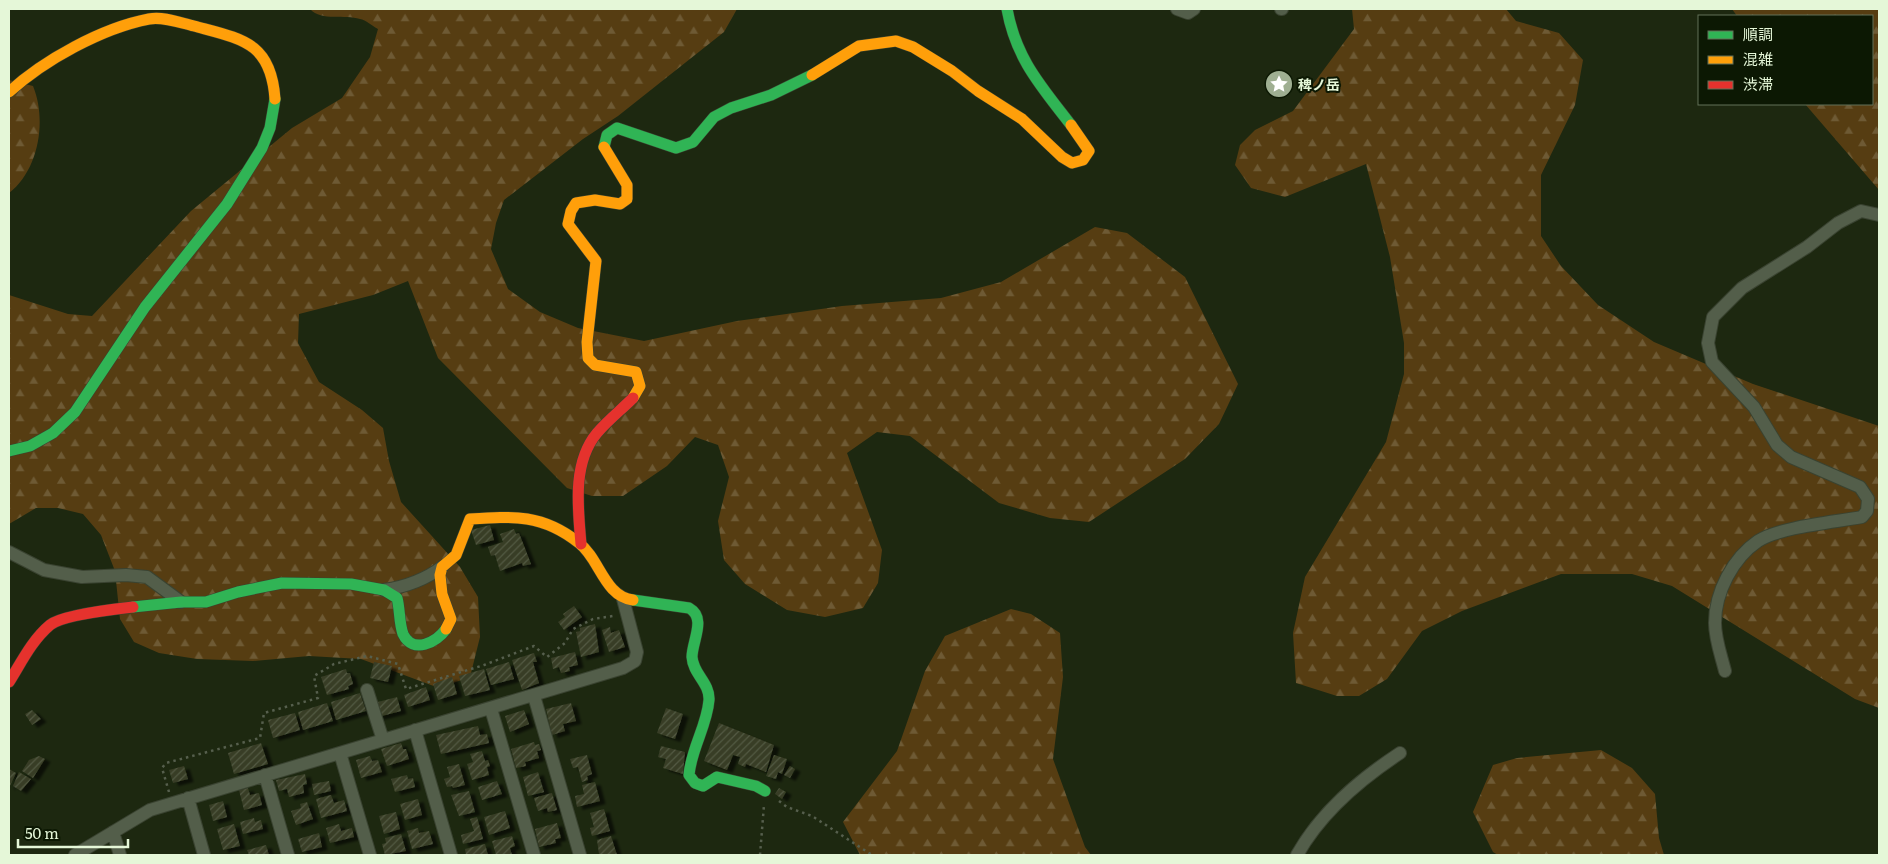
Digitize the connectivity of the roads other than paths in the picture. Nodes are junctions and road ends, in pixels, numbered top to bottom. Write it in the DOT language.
graph roads {
  1 [pos="1007,9"];
  2 [pos="1176,9"];
  3 [pos="1194,9"];
  4 [pos="9,92"];
  5 [pos="1879,215"];
  6 [pos="9,451"];
  7 [pos="581,544"];
  8 [pos="9,552"];
  9 [pos="442,567"];
  10 [pos="384,590"];
  11 [pos="623,599"];
  12 [pos="180,602"];
  13 [pos="1725,671"];
  14 [pos="9,682"];
  15 [pos="367,690"];
  16 [pos="534,696"];
  17 [pos="491,709"];
  18 [pos="415,730"];
  19 [pos="383,740"];
  20 [pos="340,753"];
  21 [pos="1400,754"];
  22 [pos="264,775"];
  23 [pos="765,791"];
  24 [pos="188,798"];
  25 [pos="113,832"];
  26 [pos="75,855"];
  27 [pos="120,855"];
  28 [pos="204,855"];
  29 [pos="288,855"];
  30 [pos="370,855"];
  31 [pos="451,855"];
  32 [pos="534,855"];
  33 [pos="580,855"];
  34 [pos="1297,855"];
  1 -- 7 [label="street"];
  2 -- 3 [label="street"];
  4 -- 6 [label="street"];
  5 -- 13 [label="street"];
  7 -- 9 [label="street"];
  7 -- 11 [label="street"];
  8 -- 12 [label="street"];
  9 -- 10 [label="street"];
  9 -- 10 [label="street"];
  10 -- 12 [label="street"];
  11 -- 16 [label="street"];
  11 -- 23 [label="street"];
  12 -- 14 [label="street"];
  15 -- 19 [label="street"];
  16 -- 17 [label="street"];
  16 -- 33 [label="street"];
  17 -- 18 [label="street"];
  17 -- 32 [label="street"];
  18 -- 19 [label="street"];
  18 -- 31 [label="street"];
  19 -- 20 [label="street"];
  20 -- 22 [label="street"];
  20 -- 30 [label="street"];
  21 -- 34 [label="street"];
  22 -- 24 [label="street"];
  22 -- 29 [label="street"];
  24 -- 25 [label="street"];
  24 -- 28 [label="street"];
  25 -- 26 [label="street"];
  25 -- 27 [label="street"];
}
